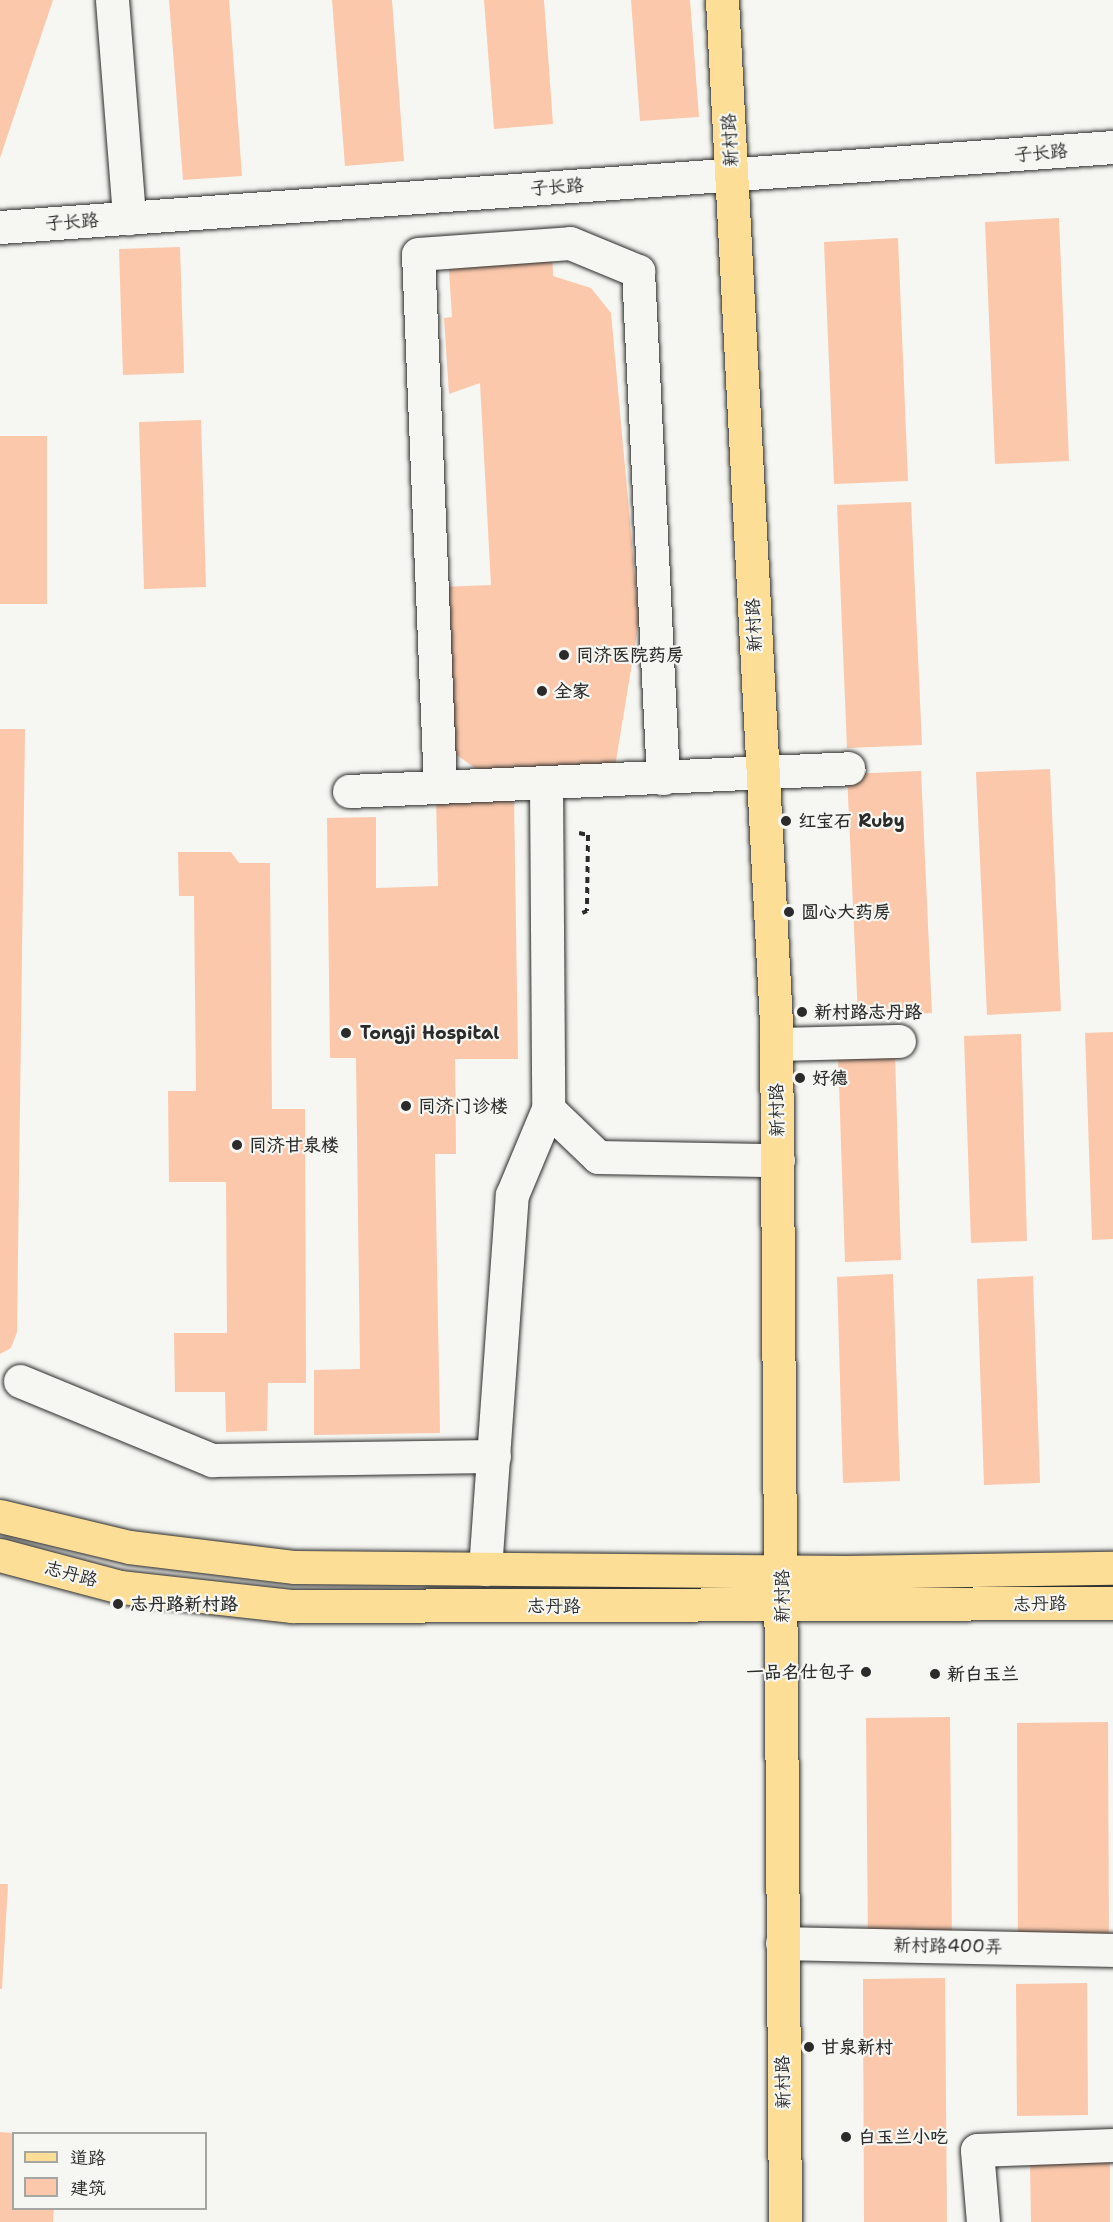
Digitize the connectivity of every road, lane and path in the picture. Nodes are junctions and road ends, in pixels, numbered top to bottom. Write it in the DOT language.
graph roads {
  1 [pos="112,0"];
  2 [pos="722,0"];
  3 [pos="1113,147"];
  4 [pos="732,176"];
  5 [pos="129,218"];
  6 [pos="0,227"];
  7 [pos="848,768"];
  8 [pos="761,774"];
  9 [pos="663,778"];
  10 [pos="546,783"];
  11 [pos="440,787"];
  12 [pos="349,791"];
  13 [pos="899,1041"];
  14 [pos="776,1044"];
  15 [pos="548,1109"];
  16 [pos="778,1160"];
  17 [pos="20,1381"];
  18 [pos="494,1456"];
  19 [pos="0,1516"];
  20 [pos="0,1555"];
  21 [pos="1113,1568"];
  22 [pos="485,1569"];
  23 [pos="782,1571"];
  24 [pos="1113,1603"];
  25 [pos="782,1606"];
  26 [pos="782,1943"];
  27 [pos="1113,1950"];
  28 [pos="1113,2145"];
  29 [pos="785,2222"];
  30 [pos="982,2222"];
  1 -- 5 [label="street"];
  2 -- 4 [label="main road, 新村路"];
  3 -- 4 [label="street, 子长路"];
  4 -- 5 [label="street, 子长路"];
  4 -- 8 [label="main road, 新村路"];
  5 -- 6 [label="street, 子长路"];
  7 -- 8 [label="street"];
  8 -- 9 [label="street"];
  8 -- 14 [label="main road, 新村路"];
  9 -- 10 [label="street"];
  9 -- 11 [label="street"];
  10 -- 11 [label="street"];
  10 -- 15 [label="street"];
  11 -- 12 [label="street"];
  13 -- 14 [label="street"];
  14 -- 16 [label="main road, 新村路"];
  15 -- 16 [label="street"];
  15 -- 18 [label="street"];
  16 -- 23 [label="main road, 新村路"];
  17 -- 18 [label="street"];
  18 -- 22 [label="street"];
  19 -- 22 [label="main road, 志丹路"];
  20 -- 25 [label="main road, 志丹路"];
  21 -- 23 [label="main road, 志丹路"];
  22 -- 23 [label="main road, 志丹路"];
  23 -- 25 [label="main road, 新村路"];
  24 -- 25 [label="main road, 志丹路"];
  25 -- 26 [label="main road, 新村路"];
  26 -- 27 [label="street, 新村路400弄"];
  26 -- 29 [label="main road, 新村路"];
  28 -- 30 [label="street"];
}
